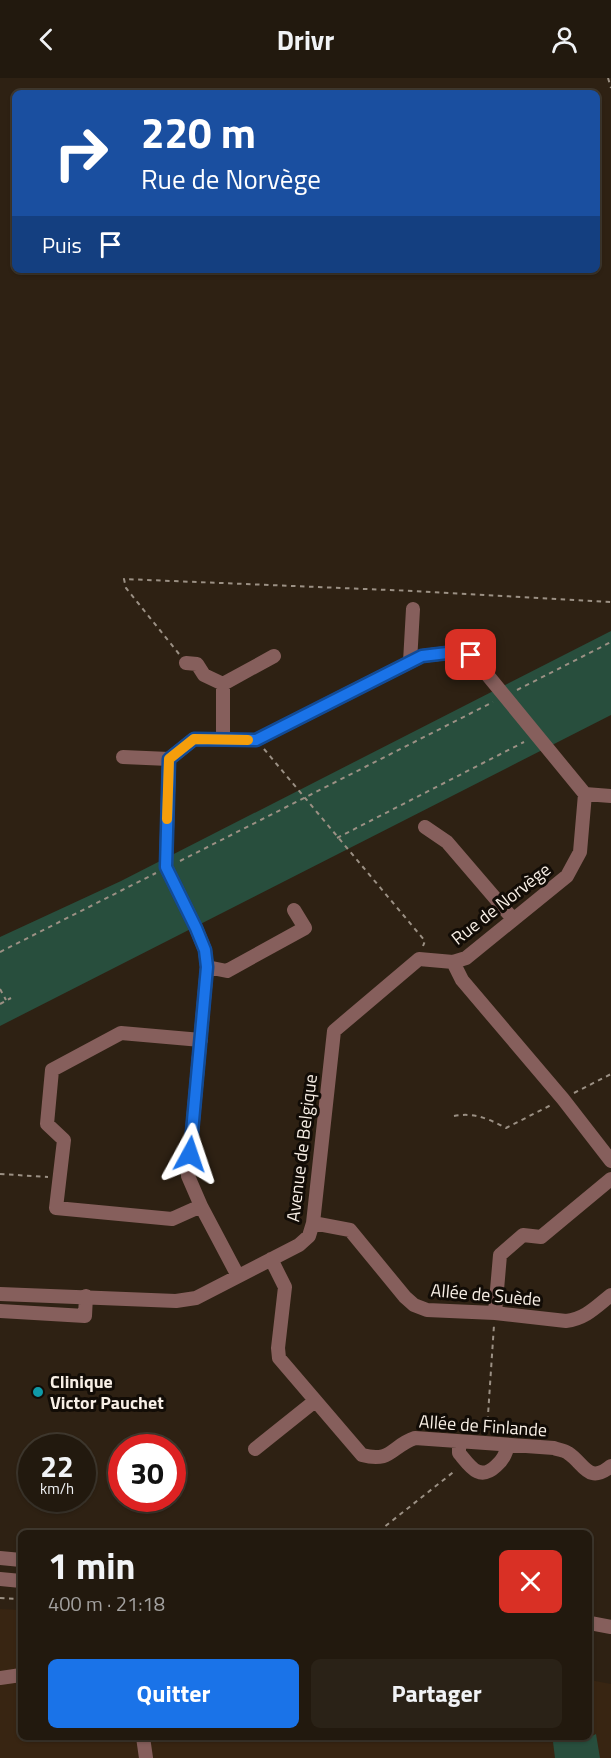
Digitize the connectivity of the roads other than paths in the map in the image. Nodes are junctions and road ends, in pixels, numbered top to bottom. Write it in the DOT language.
graph roads {
  1 [pos="413,609"];
  2 [pos="274,656"];
  3 [pos="410,662"];
  4 [pos="186,663"];
  5 [pos="223,684"];
  6 [pos="223,738"];
  7 [pos="123,757"];
  8 [pos="169,759"];
  9 [pos="585,794"];
  10 [pos="611,796"];
  11 [pos="425,827"];
  12 [pos="294,910"];
  13 [pos="513,919"];
  14 [pos="453,962"];
  15 [pos="207,967"];
  16 [pos="201,1040"];
  17 [pos="611,1161"];
  18 [pos="611,1179"];
  19 [pos="201,1206"];
  20 [pos="313,1222"];
  21 [pos="271,1259"];
  22 [pos="238,1276"];
  23 [pos="0,1294"];
  24 [pos="611,1295"];
  25 [pos="86,1296"];
  26 [pos="0,1311"];
  27 [pos="495,1313"];
  28 [pos="315,1401"];
  29 [pos="459,1442"];
  30 [pos="508,1446"];
  31 [pos="255,1449"];
  32 [pos="611,1466"];
  33 [pos="0,1558"];
  34 [pos="18,1560"];
  35 [pos="0,1579"];
  36 [pos="18,1581"];
  37 [pos="592,1623"];
  38 [pos="611,1627"];
  39 [pos="18,1675"];
  40 [pos="0,1678"];
  41 [pos="143,1740"];
  42 [pos="146,1758"];
  1 -- 3 [label="street"];
  2 -- 5 [label="street"];
  3 -- 6 [label="street"];
  3 -- 9 [label="street"];
  4 -- 5 [label="street"];
  5 -- 6 [label="street"];
  6 -- 8 [label="street"];
  7 -- 8 [label="street"];
  8 -- 15 [label="street"];
  9 -- 10 [label="street"];
  9 -- 13 [label="street, Rue de Norvège"];
  11 -- 13 [label="street"];
  12 -- 15 [label="street"];
  13 -- 14 [label="street, Rue de Norvège"];
  14 -- 17 [label="street"];
  14 -- 20 [label="street, Avenue de Belgique"];
  15 -- 16 [label="street"];
  16 -- 19 [label="street"];
  16 -- 19 [label="street"];
  18 -- 27 [label="street"];
  19 -- 22 [label="street"];
  20 -- 21 [label="street, Avenue de Belgique"];
  20 -- 27 [label="street, Allée de Suède"];
  21 -- 22 [label="street, Avenue de Belgique"];
  21 -- 28 [label="street, Allée de Finlande"];
  22 -- 25 [label="street, Avenue de Belgique"];
  23 -- 25 [label="street, Avenue de Belgique"];
  24 -- 27 [label="street, Allée de Suède"];
  25 -- 26 [label="street"];
  28 -- 29 [label="street, Allée de Finlande"];
  28 -- 31 [label="street"];
  29 -- 30 [label="street, Allée de Finlande"];
  29 -- 30 [label="street"];
  30 -- 32 [label="street, Allée de Finlande"];
  33 -- 34 [label="street"];
  35 -- 36 [label="street"];
  37 -- 38 [label="street"];
  39 -- 40 [label="street"];
  41 -- 42 [label="street"];
}
